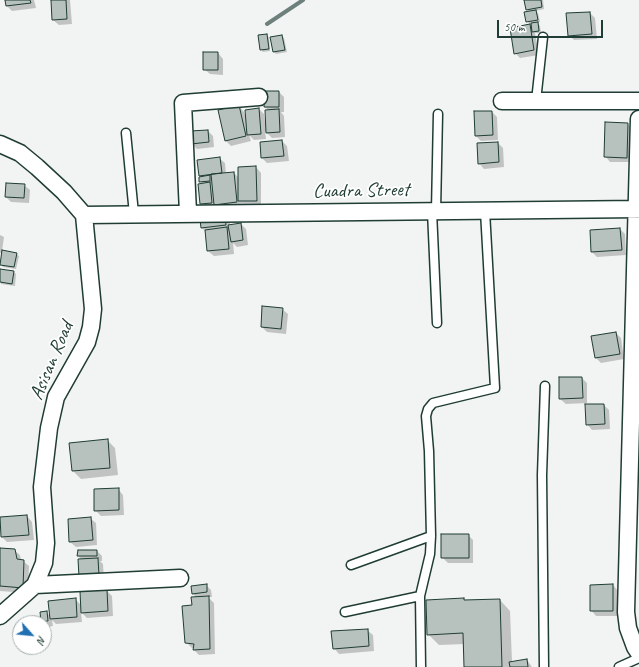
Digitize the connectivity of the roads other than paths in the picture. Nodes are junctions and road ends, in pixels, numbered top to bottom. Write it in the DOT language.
graph roads {
  1 [pos="543,37"];
  2 [pos="259,97"];
  3 [pos="502,101"];
  4 [pos="536,101"];
  5 [pos="639,101"];
  6 [pos="438,114"];
  7 [pos="639,119"];
  8 [pos="126,133"];
  9 [pos="0,144"];
  10 [pos="638,209"];
  11 [pos="434,211"];
  12 [pos="485,211"];
  13 [pos="188,213"];
  14 [pos="134,214"];
  15 [pos="84,215"];
  16 [pos="437,323"];
  17 [pos="545,386"];
  18 [pos="431,536"];
  19 [pos="351,565"];
  20 [pos="180,578"];
  21 [pos="34,585"];
  22 [pos="420,596"];
  23 [pos="345,612"];
  24 [pos="0,616"];
  25 [pos="639,653"];
  26 [pos="639,658"];
  27 [pos="421,667"];
  28 [pos="544,667"];
  29 [pos="618,667"];
  1 -- 4 [label="lane"];
  2 -- 13 [label="street"];
  3 -- 4 [label="street"];
  4 -- 5 [label="street"];
  6 -- 11 [label="lane"];
  7 -- 10 [label="street"];
  8 -- 14 [label="lane"];
  9 -- 15 [label="street"];
  10 -- 12 [label="street, Cuadra Street"];
  10 -- 25 [label="street"];
  11 -- 12 [label="street, Cuadra Street"];
  11 -- 13 [label="street, Cuadra Street"];
  11 -- 16 [label="lane"];
  12 -- 18 [label="lane"];
  13 -- 14 [label="street, Cuadra Street"];
  14 -- 15 [label="street, Cuadra Street"];
  15 -- 21 [label="street, Asisan Road"];
  17 -- 28 [label="lane"];
  18 -- 19 [label="lane"];
  18 -- 22 [label="lane"];
  20 -- 21 [label="street"];
  21 -- 24 [label="street, Asisan Road"];
  22 -- 23 [label="lane"];
  22 -- 27 [label="lane"];
  26 -- 29 [label="lane"];
}
